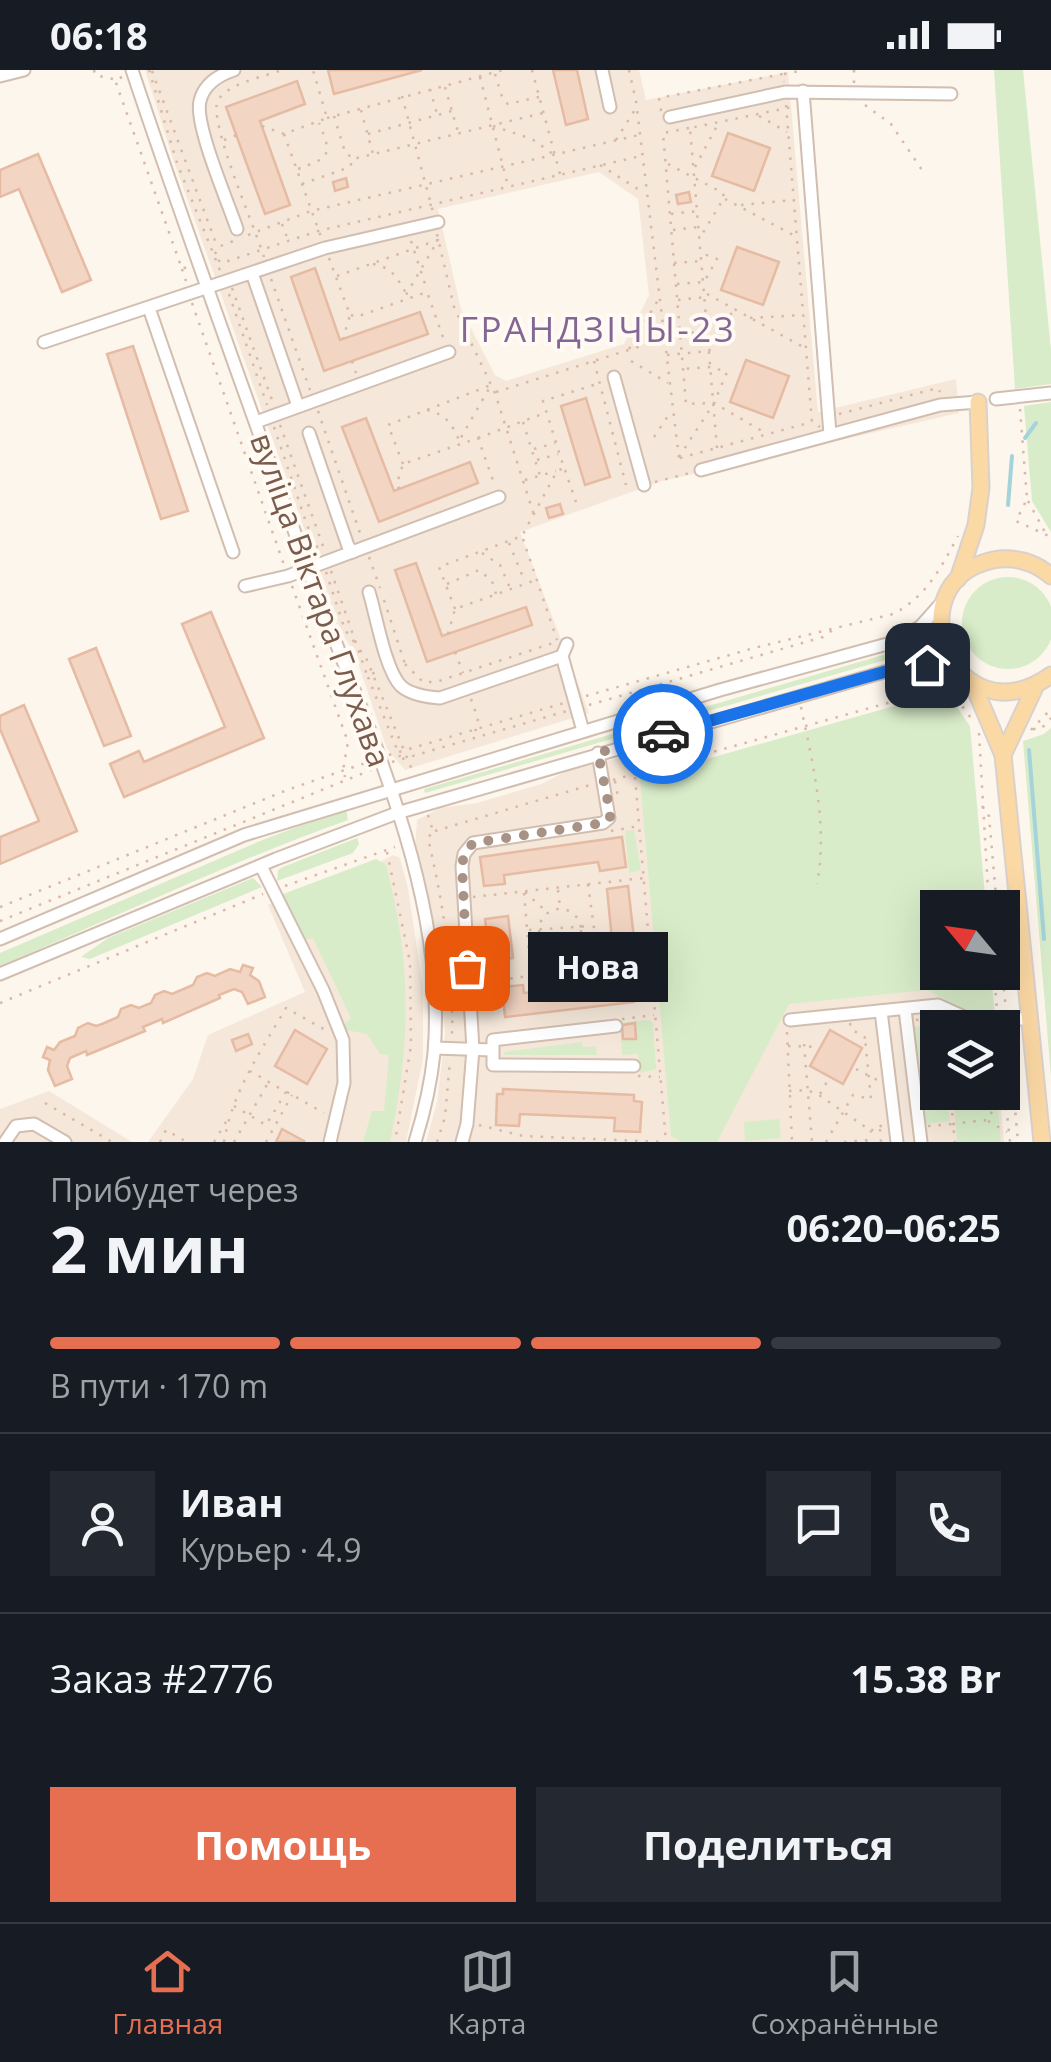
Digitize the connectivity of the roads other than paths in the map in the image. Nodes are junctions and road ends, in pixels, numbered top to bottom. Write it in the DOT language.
graph roads {
  1 [pos="24,70"];
  2 [pos="234,70"];
  3 [pos="602,70"];
  4 [pos="132,71"];
  5 [pos="0,76"];
  6 [pos="803,91"];
  7 [pos="951,94"];
  8 [pos="610,106"];
  9 [pos="665,116"];
  10 [pos="437,222"];
  11 [pos="237,229"];
  12 [pos="252,273"];
  13 [pos="209,288"];
  14 [pos="149,308"];
  15 [pos="44,342"];
  16 [pos="448,352"];
  17 [pos="614,377"];
  18 [pos="1051,394"];
  19 [pos="996,399"];
  20 [pos="978,402"];
  21 [pos="298,406"];
  22 [pos="256,422"];
  23 [pos="309,434"];
  24 [pos="830,434"];
  25 [pos="702,470"];
  26 [pos="644,485"];
  27 [pos="499,497"];
  28 [pos="232,552"];
  29 [pos="353,552"];
  30 [pos="308,568"];
  31 [pos="1049,573"];
  32 [pos="958,579"];
  33 [pos="245,586"];
  34 [pos="369,592"];
  35 [pos="946,598"];
  36 [pos="958,671"];
  37 [pos="1051,675"];
  38 [pos="972,682"];
  39 [pos="1036,686"];
  40 [pos="583,731"];
  41 [pos="598,753"];
  42 [pos="1003,755"];
  43 [pos="390,789"];
  44 [pos="397,813"];
  45 [pos="261,866"];
  46 [pos="0,939"];
  47 [pos="0,974"];
  48 [pos="905,1009"];
  49 [pos="881,1011"];
  50 [pos="1029,1018"];
  51 [pos="788,1021"];
  52 [pos="616,1026"];
  53 [pos="434,1048"];
  54 [pos="473,1049"];
  55 [pos="492,1050"];
  56 [pos="634,1066"];
  57 [pos="1044,1131"];
  58 [pos="893,1137"];
  59 [pos="5,1142"];
  60 [pos="65,1142"];
  61 [pos="330,1142"];
  62 [pos="415,1142"];
  63 [pos="462,1142"];
  64 [pos="921,1142"];
  1 -- 5 [label="street"];
  2 -- 11 [label="street"];
  3 -- 8 [label="street"];
  4 -- 13 [label="street, вуліца Віктара Глухава"];
  6 -- 7 [label="street"];
  6 -- 9 [label="street"];
  6 -- 24 [label="street"];
  10 -- 12 [label="street"];
  12 -- 13 [label="street"];
  12 -- 21 [label="street"];
  13 -- 14 [label="street"];
  13 -- 22 [label="street, вуліца Віктара Глухава"];
  14 -- 15 [label="street"];
  14 -- 28 [label="street"];
  16 -- 21 [label="street"];
  17 -- 26 [label="street"];
  18 -- 19 [label="street"];
  20 -- 24 [label="street"];
  20 -- 32 [label="main road"];
  21 -- 22 [label="street"];
  22 -- 30 [label="street, вуліца Віктара Глухава"];
  23 -- 29 [label="street"];
  24 -- 25 [label="street"];
  27 -- 29 [label="street"];
  29 -- 30 [label="street"];
  30 -- 33 [label="street"];
  30 -- 43 [label="street, вуліца Віктара Глухава"];
  31 -- 32 [label="main road"];
  32 -- 35 [label="main road"];
  34 -- 40 [label="street"];
  35 -- 36 [label="main road"];
  35 -- 40 [label="street"];
  36 -- 38 [label="main road"];
  36 -- 41 [label="street"];
  37 -- 39 [label="main road"];
  38 -- 39 [label="main road"];
  38 -- 42 [label="main road"];
  39 -- 42 [label="main road"];
  40 -- 43 [label="street"];
  41 -- 44 [label="street"];
  41 -- 54 [label="street"];
  42 -- 50 [label="main road"];
  43 -- 44 [label="street, вуліца Віктара Глухава"];
  43 -- 46 [label="street"];
  44 -- 45 [label="street"];
  44 -- 53 [label="street, вуліца Віктара Глухава"];
  45 -- 47 [label="street"];
  45 -- 61 [label="street"];
  48 -- 49 [label="street"];
  48 -- 50 [label="street"];
  48 -- 64 [label="street"];
  49 -- 51 [label="street"];
  49 -- 58 [label="street"];
  50 -- 57 [label="main road"];
  52 -- 55 [label="street"];
  53 -- 54 [label="street"];
  53 -- 62 [label="street, вуліца Віктара Глухава"];
  54 -- 55 [label="street"];
  54 -- 63 [label="street"];
  55 -- 56 [label="street"];
  59 -- 60 [label="street"];
}
